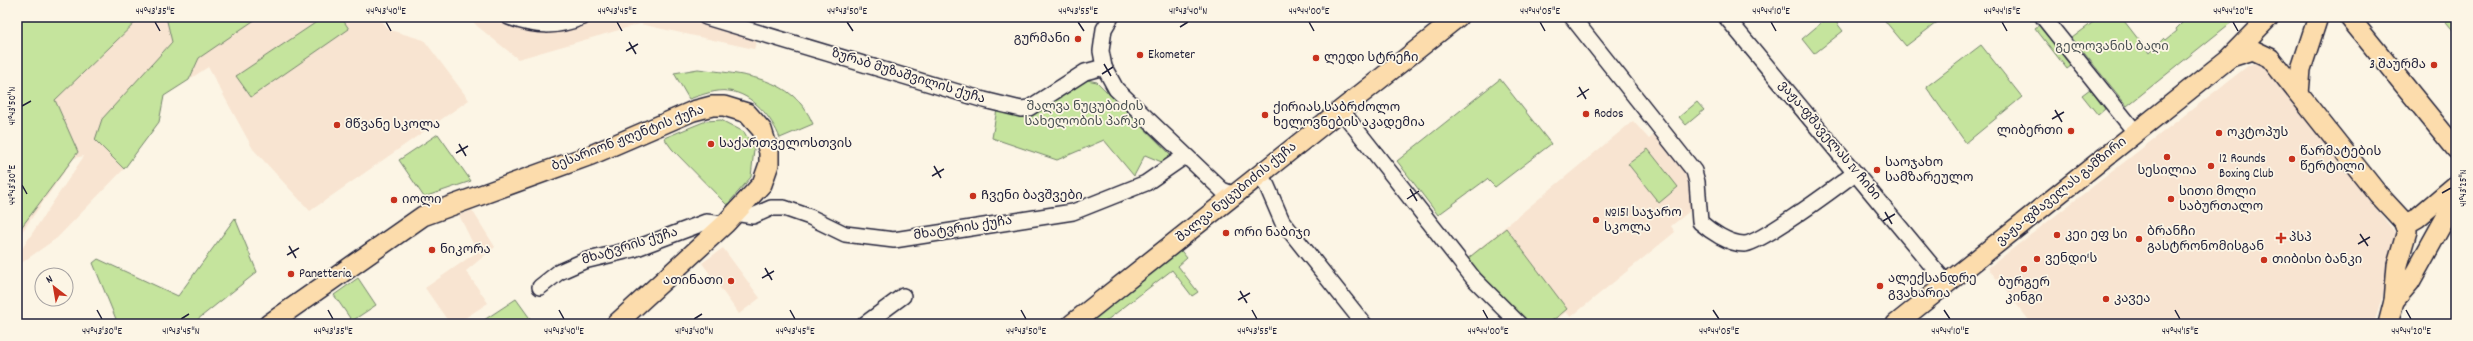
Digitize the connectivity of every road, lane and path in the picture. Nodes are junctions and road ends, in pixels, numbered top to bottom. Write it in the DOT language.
graph roads {
  1 [pos="509,17"];
  2 [pos="583,17"];
  3 [pos="706,17"];
  4 [pos="1111,17"];
  5 [pos="1458,17"];
  6 [pos="1572,17"];
  7 [pos="1726,17"];
  8 [pos="2043,17"];
  9 [pos="2269,17"];
  10 [pos="2318,17"];
  11 [pos="2349,17"];
  12 [pos="2228,59"];
  13 [pos="1104,66"];
  14 [pos="2298,94"];
  15 [pos="1341,110"];
  16 [pos="2136,133"];
  17 [pos="2456,149"];
  18 [pos="1185,156"];
  19 [pos="1855,172"];
  20 [pos="1259,175"];
  21 [pos="2456,185"];
  22 [pos="1235,195"];
  23 [pos="2456,200"];
  24 [pos="730,218"];
  25 [pos="2403,221"];
  26 [pos="1947,284"];
  27 [pos="540,286"];
  28 [pos="903,296"];
  29 [pos="2394,301"];
  30 [pos="269,324"];
  31 [pos="616,324"];
  32 [pos="865,324"];
  33 [pos="1072,324"];
  34 [pos="1364,324"];
  35 [pos="1519,324"];
  36 [pos="1896,324"];
  37 [pos="2388,324"];
  1 -- 2 [label="street"];
  3 -- 13 [label="street, ზურაბ მუზაშვილის ქუჩა"];
  4 -- 13 [label="street"];
  5 -- 15 [label="main road, შალვა ნუცუბიძის ქუჩა"];
  6 -- 19 [label="street"];
  7 -- 19 [label="street, ვაჟა-ფშაველას IV ჩიხი"];
  8 -- 16 [label="street"];
  9 -- 12 [label="main road, ვაჟა-ფშაველას გამზირი"];
  10 -- 14 [label="main road"];
  11 -- 17 [label="main road"];
  12 -- 14 [label="main road, ვაჟა-ფშაველას გამზირი"];
  12 -- 16 [label="main road, ვაჟა-ფშაველას გამზირი"];
  13 -- 18 [label="street"];
  14 -- 25 [label="main road, ვაჟა-ფშაველას გამზირი"];
  15 -- 20 [label="main road, შალვა ნუცუბიძის ქუჩა"];
  15 -- 35 [label="street"];
  16 -- 26 [label="main road, ვაჟა-ფშაველას გამზირი"];
  18 -- 22 [label="street"];
  18 -- 24 [label="street, მხატვრის ქუჩა"];
  19 -- 26 [label="street, ვაჟა-ფშაველას IV ჩიხი"];
  20 -- 22 [label="main road, შალვა ნუცუბიძის ქუჩა"];
  20 -- 34 [label="street"];
  21 -- 25 [label="main road"];
  22 -- 33 [label="main road, შალვა ნუცუბიძის ქუჩა"];
  23 -- 29 [label="main road"];
  24 -- 27 [label="street, მხატვრის ქუჩა"];
  24 -- 30 [label="main road, ბესარიონ ჟღენტის ქუჩა"];
  24 -- 31 [label="main road, ბესარიონ ჟღენტის ქუჩა"];
  25 -- 29 [label="main road"];
  26 -- 36 [label="main road, ვაჟა-ფშაველას გამზირი"];
  28 -- 32 [label="street"];
  29 -- 37 [label="main road"];
}
